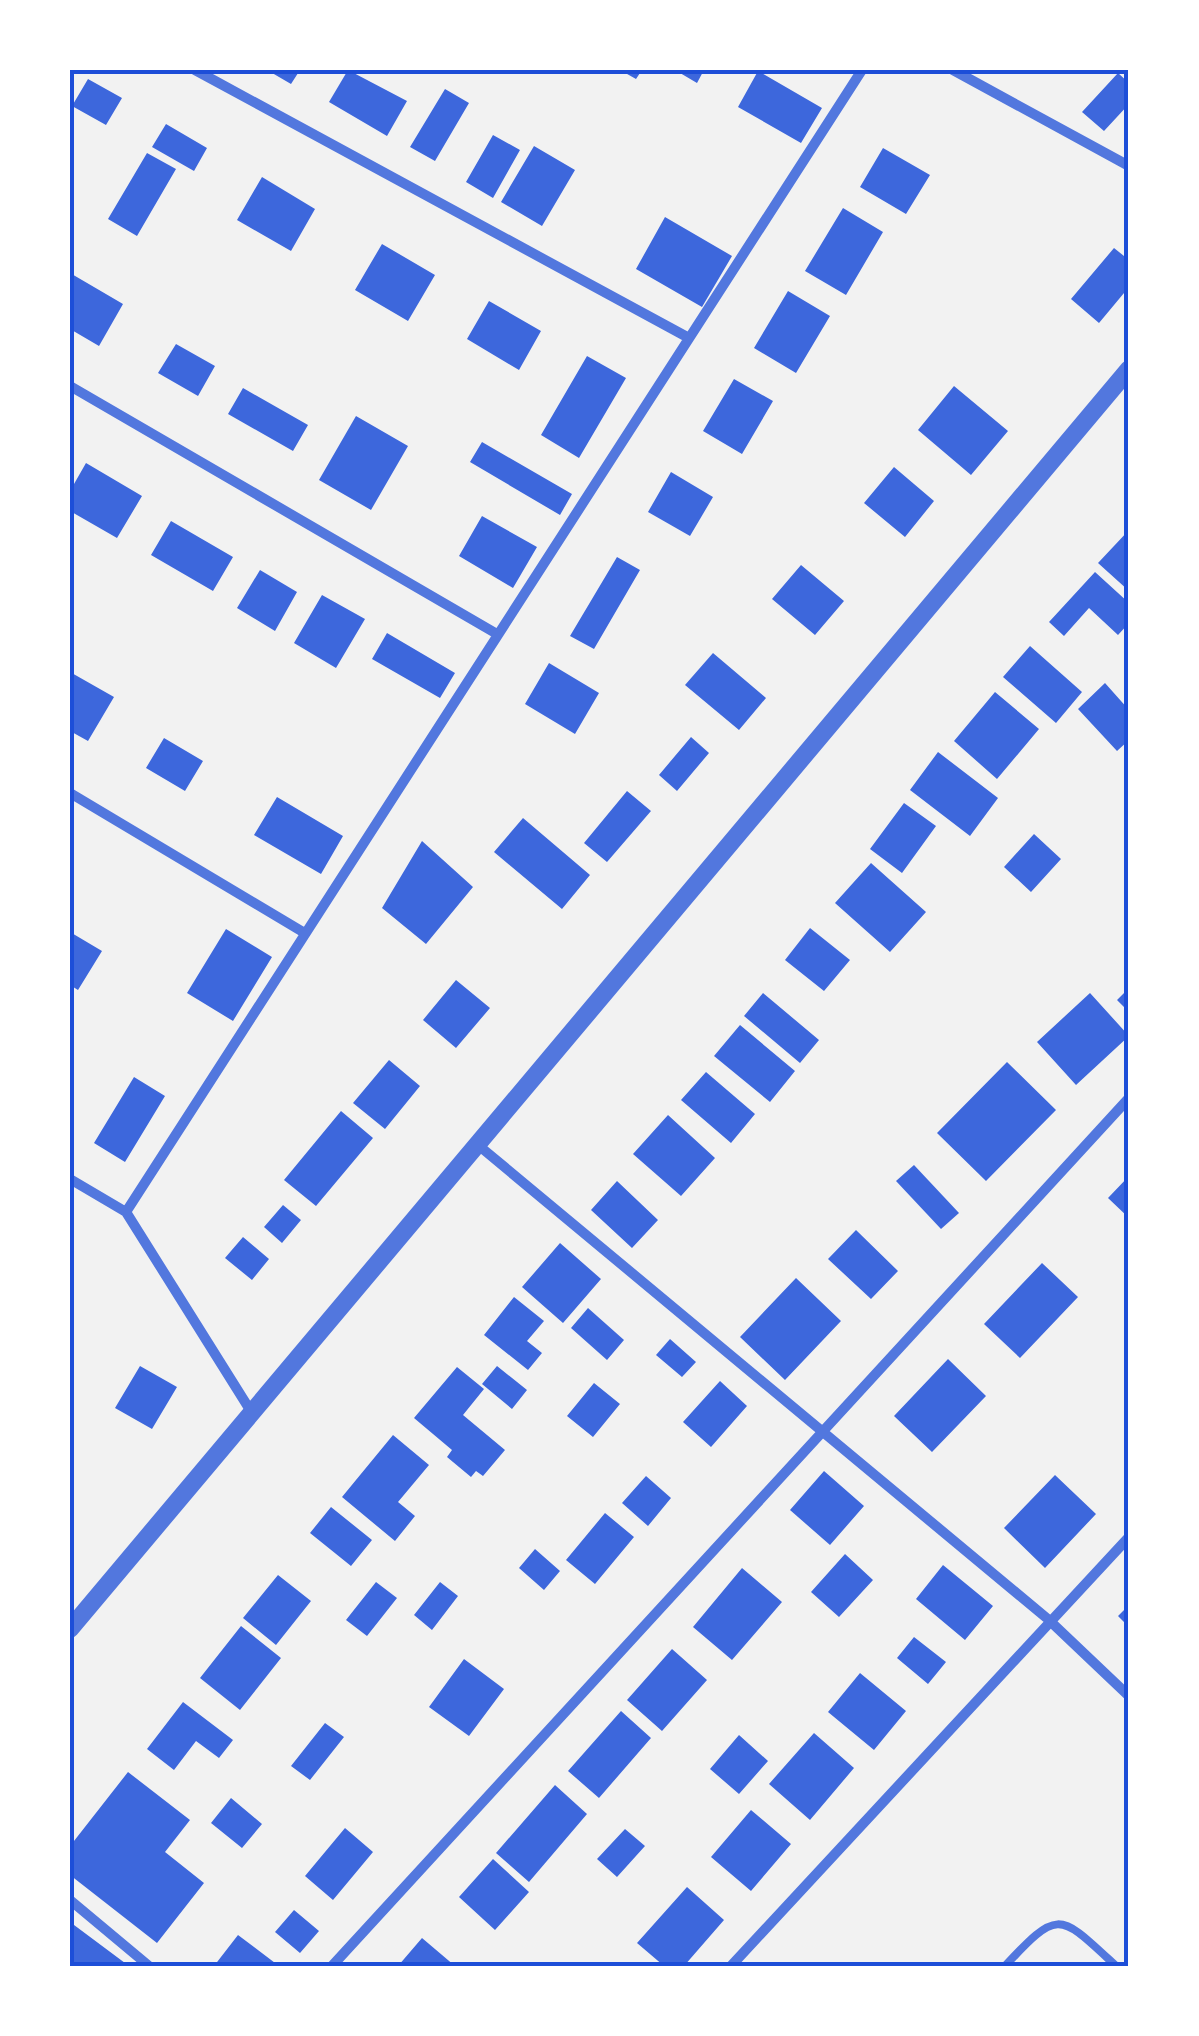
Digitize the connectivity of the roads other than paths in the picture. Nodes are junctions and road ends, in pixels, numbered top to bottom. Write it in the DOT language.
graph roads {
  1 [pos="195,70"];
  2 [pos="862,70"];
  3 [pos="953,70"];
  4 [pos="1129,166"];
  5 [pos="689,338"];
  6 [pos="1129,368"];
  7 [pos="70,386"];
  8 [pos="497,634"];
  9 [pos="70,793"];
  10 [pos="303,932"];
  11 [pos="1129,1098"];
  12 [pos="478,1144"];
  13 [pos="70,1179"];
  14 [pos="126,1212"];
  15 [pos="252,1413"];
  16 [pos="821,1429"];
  17 [pos="1129,1537"];
  18 [pos="1049,1620"];
  19 [pos="70,1628"];
  20 [pos="1129,1696"];
  21 [pos="70,1900"];
  22 [pos="149,1966"];
  23 [pos="332,1966"];
  24 [pos="731,1966"];
  25 [pos="1005,1966"];
  26 [pos="1116,1966"];
  1 -- 5 [label="street"];
  2 -- 5 [label="street"];
  3 -- 4 [label="street"];
  5 -- 8 [label="street"];
  6 -- 12 [label="street"];
  7 -- 8 [label="street"];
  8 -- 10 [label="street"];
  9 -- 10 [label="street"];
  10 -- 14 [label="street"];
  11 -- 16 [label="street"];
  12 -- 15 [label="street"];
  12 -- 16 [label="street"];
  13 -- 14 [label="street"];
  14 -- 15 [label="street"];
  15 -- 19 [label="street"];
  16 -- 18 [label="street"];
  16 -- 23 [label="street"];
  17 -- 18 [label="street"];
  18 -- 20 [label="street"];
  18 -- 24 [label="street"];
  21 -- 22 [label="street"];
  25 -- 26 [label="lane"];
}
